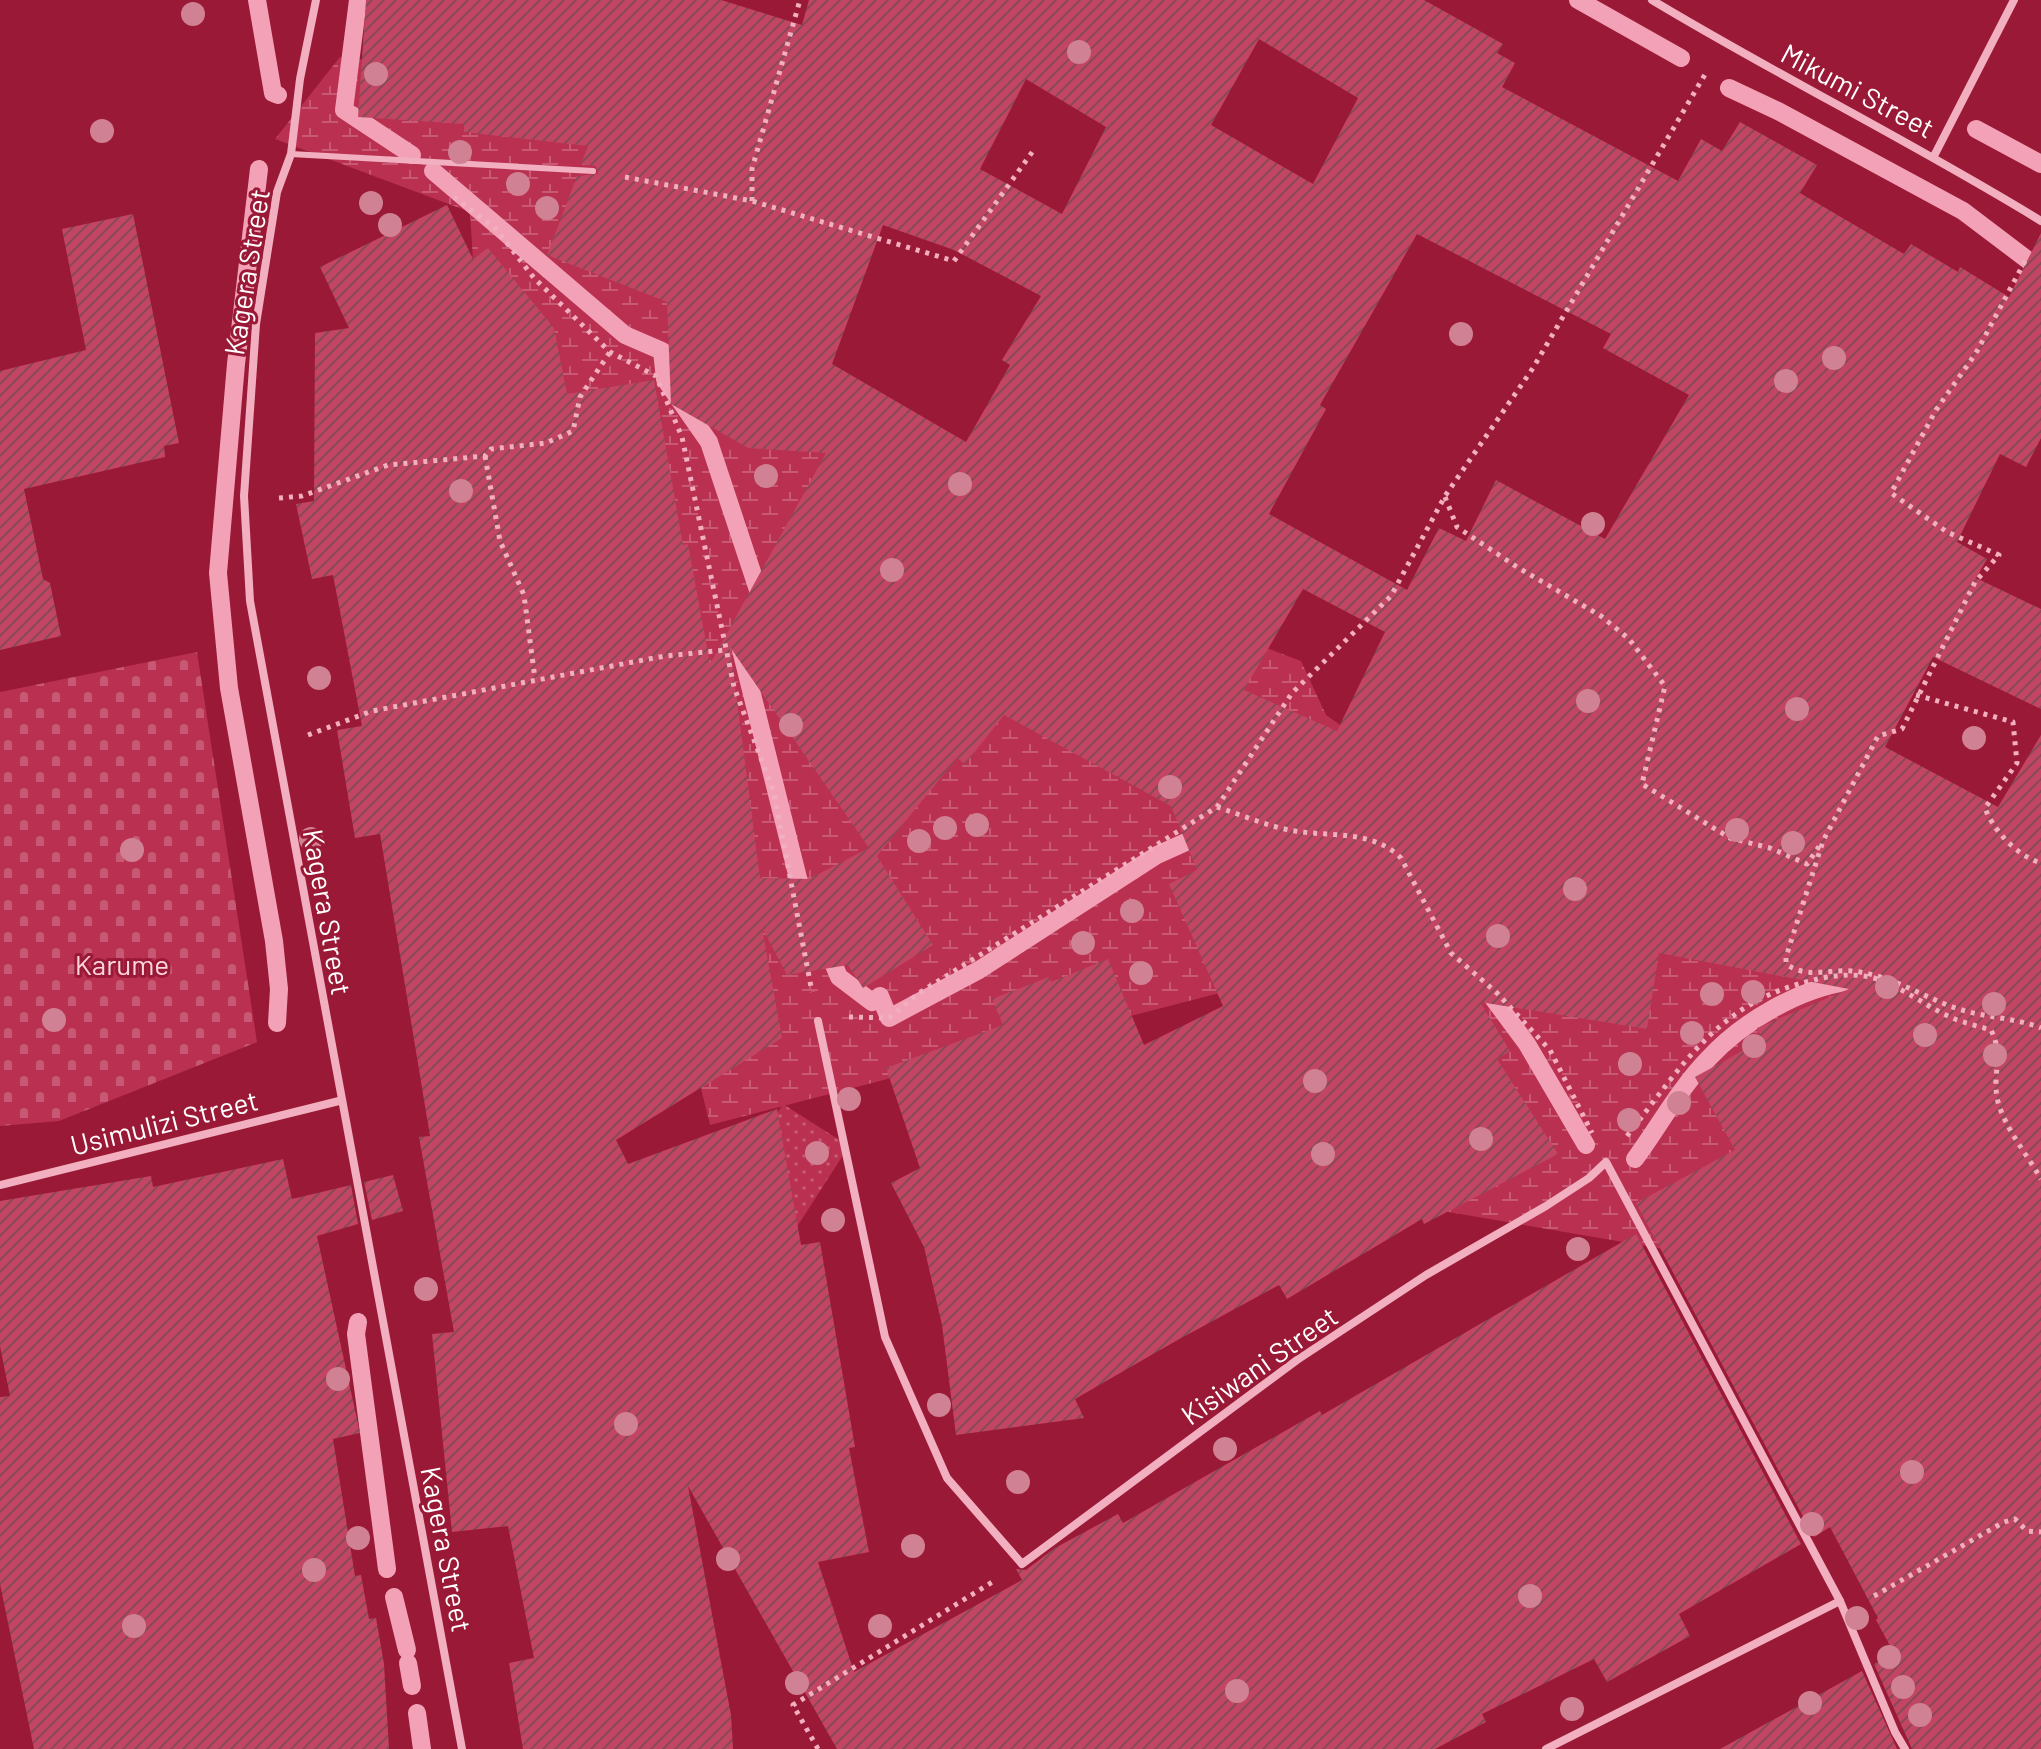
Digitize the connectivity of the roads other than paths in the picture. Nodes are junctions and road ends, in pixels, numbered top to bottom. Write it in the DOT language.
graph roads {
  1 [pos="316,0"];
  2 [pos="1652,0"];
  3 [pos="2014,0"];
  4 [pos="291,154"];
  5 [pos="1934,156"];
  6 [pos="593,171"];
  7 [pos="2041,221"];
  8 [pos="818,1021"];
  9 [pos="339,1101"];
  10 [pos="0,1185"];
  11 [pos="1840,1601"];
  12 [pos="462,1749"];
  13 [pos="1546,1749"];
  14 [pos="1905,1749"];
  1 -- 4 [label="street, Kagera Street"];
  2 -- 5 [label="street, Mikumi Street"];
  3 -- 5 [label="street"];
  4 -- 6 [label="lane"];
  4 -- 9 [label="street, Kagera Street"];
  5 -- 7 [label="street, Mikumi Street"];
  8 -- 11 [label="street, Kisiwani Street"];
  9 -- 10 [label="street, Usimulizi Street"];
  9 -- 12 [label="street, Kagera Street"];
  11 -- 13 [label="street"];
  11 -- 14 [label="street"];
}
